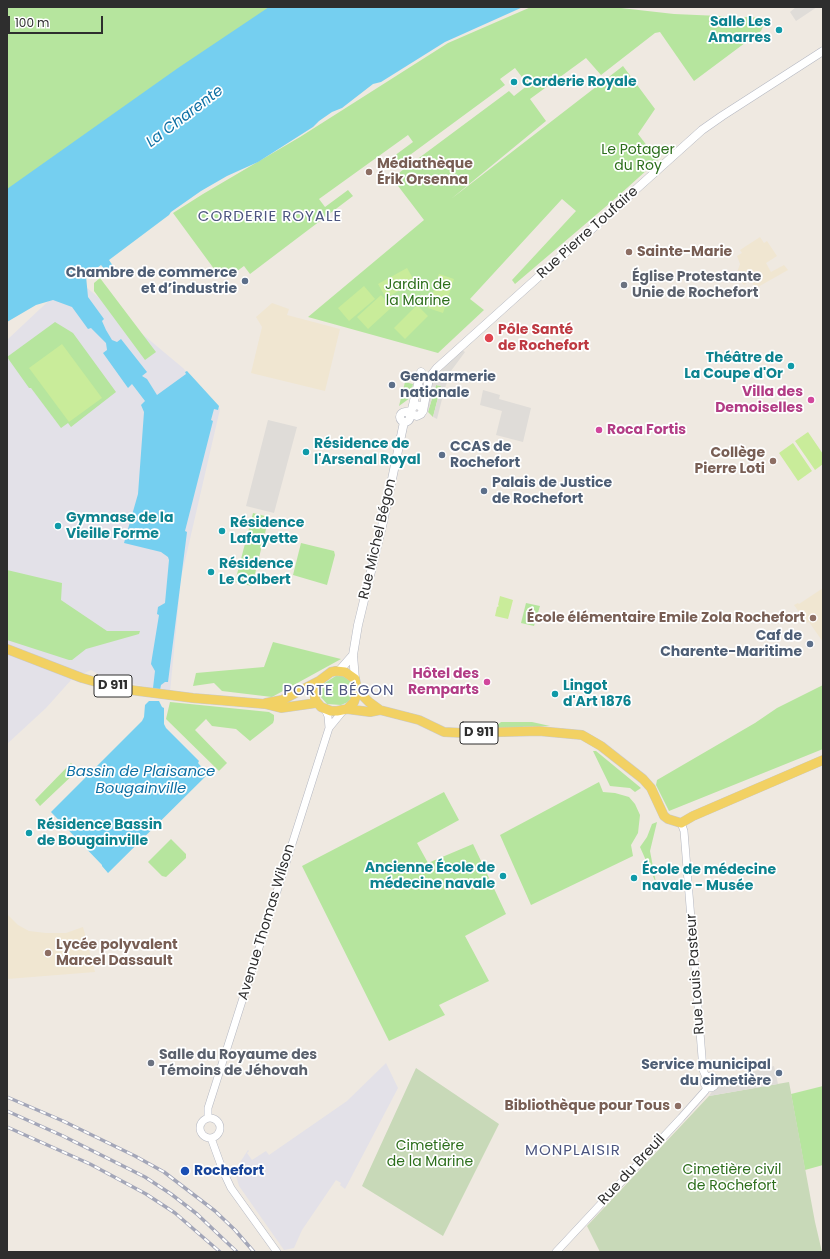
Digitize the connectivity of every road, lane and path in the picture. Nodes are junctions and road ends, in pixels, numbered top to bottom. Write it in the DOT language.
graph roads {
  1 [pos="823,51"];
  2 [pos="437,368"];
  3 [pos="423,371"];
  4 [pos="429,377"];
  5 [pos="409,415"];
  6 [pos="7,649"];
  7 [pos="353,655"];
  8 [pos="340,670"];
  9 [pos="355,679"];
  10 [pos="319,681"];
  11 [pos="357,690"];
  12 [pos="316,703"];
  13 [pos="265,704"];
  14 [pos="324,709"];
  15 [pos="345,710"];
  16 [pos="380,710"];
  17 [pos="330,728"];
  18 [pos="823,760"];
  19 [pos="681,823"];
  20 [pos="706,1087"];
  21 [pos="208,1118"];
  22 [pos="211,1138"];
  23 [pos="277,1252"];
  24 [pos="556,1252"];
  1 -- 2 [label="main road, Rue Pierre Toufaire"];
  2 -- 3 [label="main road"];
  2 -- 4 [label="main road, Rue Pierre Toufaire"];
  3 -- 4 [label="main road"];
  3 -- 5 [label="main road, Rue Michel Bégon"];
  4 -- 5 [label="main road"];
  5 -- 7 [label="main road, Rue Michel Bégon"];
  6 -- 13 [label="main road, D 911"];
  7 -- 8 [label="main road"];
  7 -- 9 [label="main road, Rue Michel Bégon"];
  8 -- 9 [label="main road"];
  8 -- 10 [label="main road"];
  9 -- 11 [label="main road"];
  10 -- 12 [label="main road"];
  10 -- 13 [label="main road, D 911"];
  11 -- 15 [label="main road"];
  11 -- 16 [label="main road, D 911"];
  12 -- 13 [label="main road, D 911"];
  12 -- 14 [label="main road"];
  14 -- 15 [label="main road"];
  14 -- 17 [label="street"];
  15 -- 16 [label="main road, D 911"];
  15 -- 17 [label="street, Avenue Thomas Wilson"];
  16 -- 19 [label="main road, D 911"];
  17 -- 21 [label="street, Avenue Thomas Wilson"];
  18 -- 19 [label="main road"];
  19 -- 20 [label="street, Rue Louis Pasteur"];
  20 -- 24 [label="street, Rue du Breuil"];
  21 -- 22 [label="street"];
  21 -- 22 [label="street"];
  22 -- 23 [label="street"];
}
